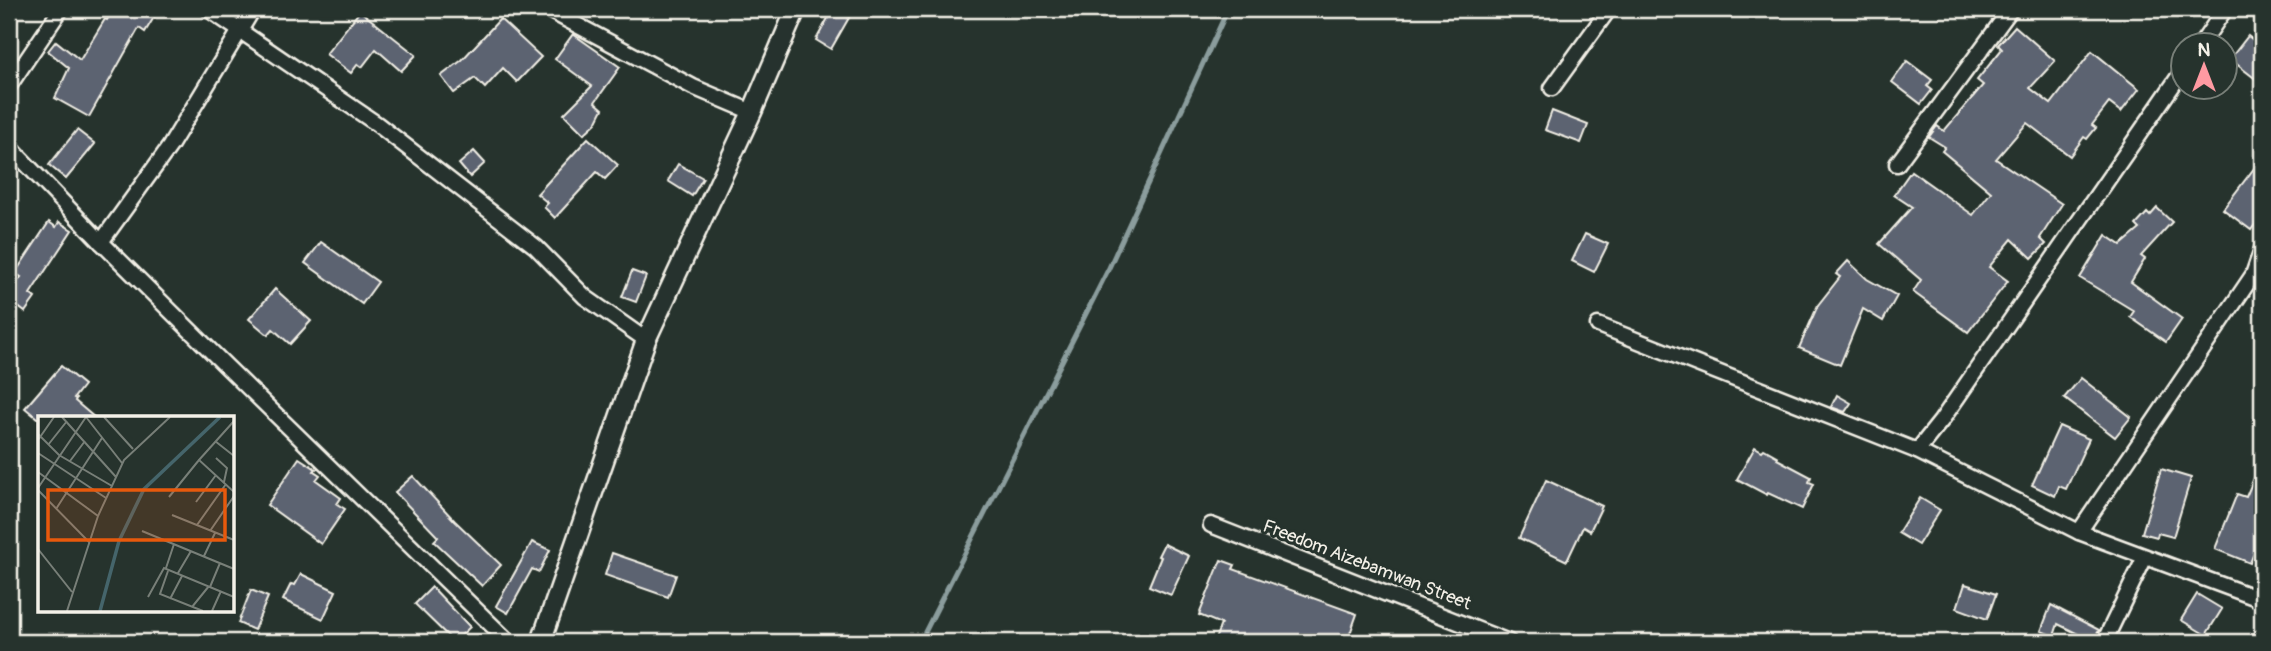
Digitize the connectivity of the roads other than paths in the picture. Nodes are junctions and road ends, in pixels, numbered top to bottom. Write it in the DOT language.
graph roads {
  1 [pos="61,9"];
  2 [pos="208,9"];
  3 [pos="253,9"];
  4 [pos="547,9"];
  5 [pos="796,9"];
  6 [pos="1609,9"];
  7 [pos="2011,9"];
  8 [pos="2225,9"];
  9 [pos="239,31"];
  10 [pos="2209,32"];
  11 [pos="9,86"];
  12 [pos="1552,88"];
  13 [pos="2170,88"];
  14 [pos="752,112"];
  15 [pos="9,146"];
  16 [pos="1897,164"];
  17 [pos="101,242"];
  18 [pos="2262,249"];
  19 [pos="1598,325"];
  20 [pos="646,340"];
  21 [pos="1917,451"];
  22 [pos="1211,525"];
  23 [pos="2079,532"];
  24 [pos="2145,557"];
  25 [pos="2262,600"];
  26 [pos="1500,640"];
  27 [pos="509,642"];
  28 [pos="541,642"];
  29 [pos="2104,642"];
  1 -- 11 [label="street"];
  2 -- 9 [label="street"];
  3 -- 9 [label="street"];
  4 -- 14 [label="street"];
  5 -- 14 [label="street"];
  6 -- 12 [label="street"];
  7 -- 16 [label="street"];
  8 -- 10 [label="street"];
  9 -- 17 [label="street"];
  9 -- 20 [label="street"];
  13 -- 21 [label="street"];
  14 -- 20 [label="street"];
  15 -- 17 [label="street"];
  17 -- 27 [label="street"];
  18 -- 23 [label="street"];
  19 -- 21 [label="street"];
  20 -- 28 [label="street"];
  21 -- 23 [label="street"];
  22 -- 26 [label="street, Freedom Aizebamwan Street"];
  23 -- 24 [label="street"];
  24 -- 25 [label="street"];
  24 -- 29 [label="street"];
}
